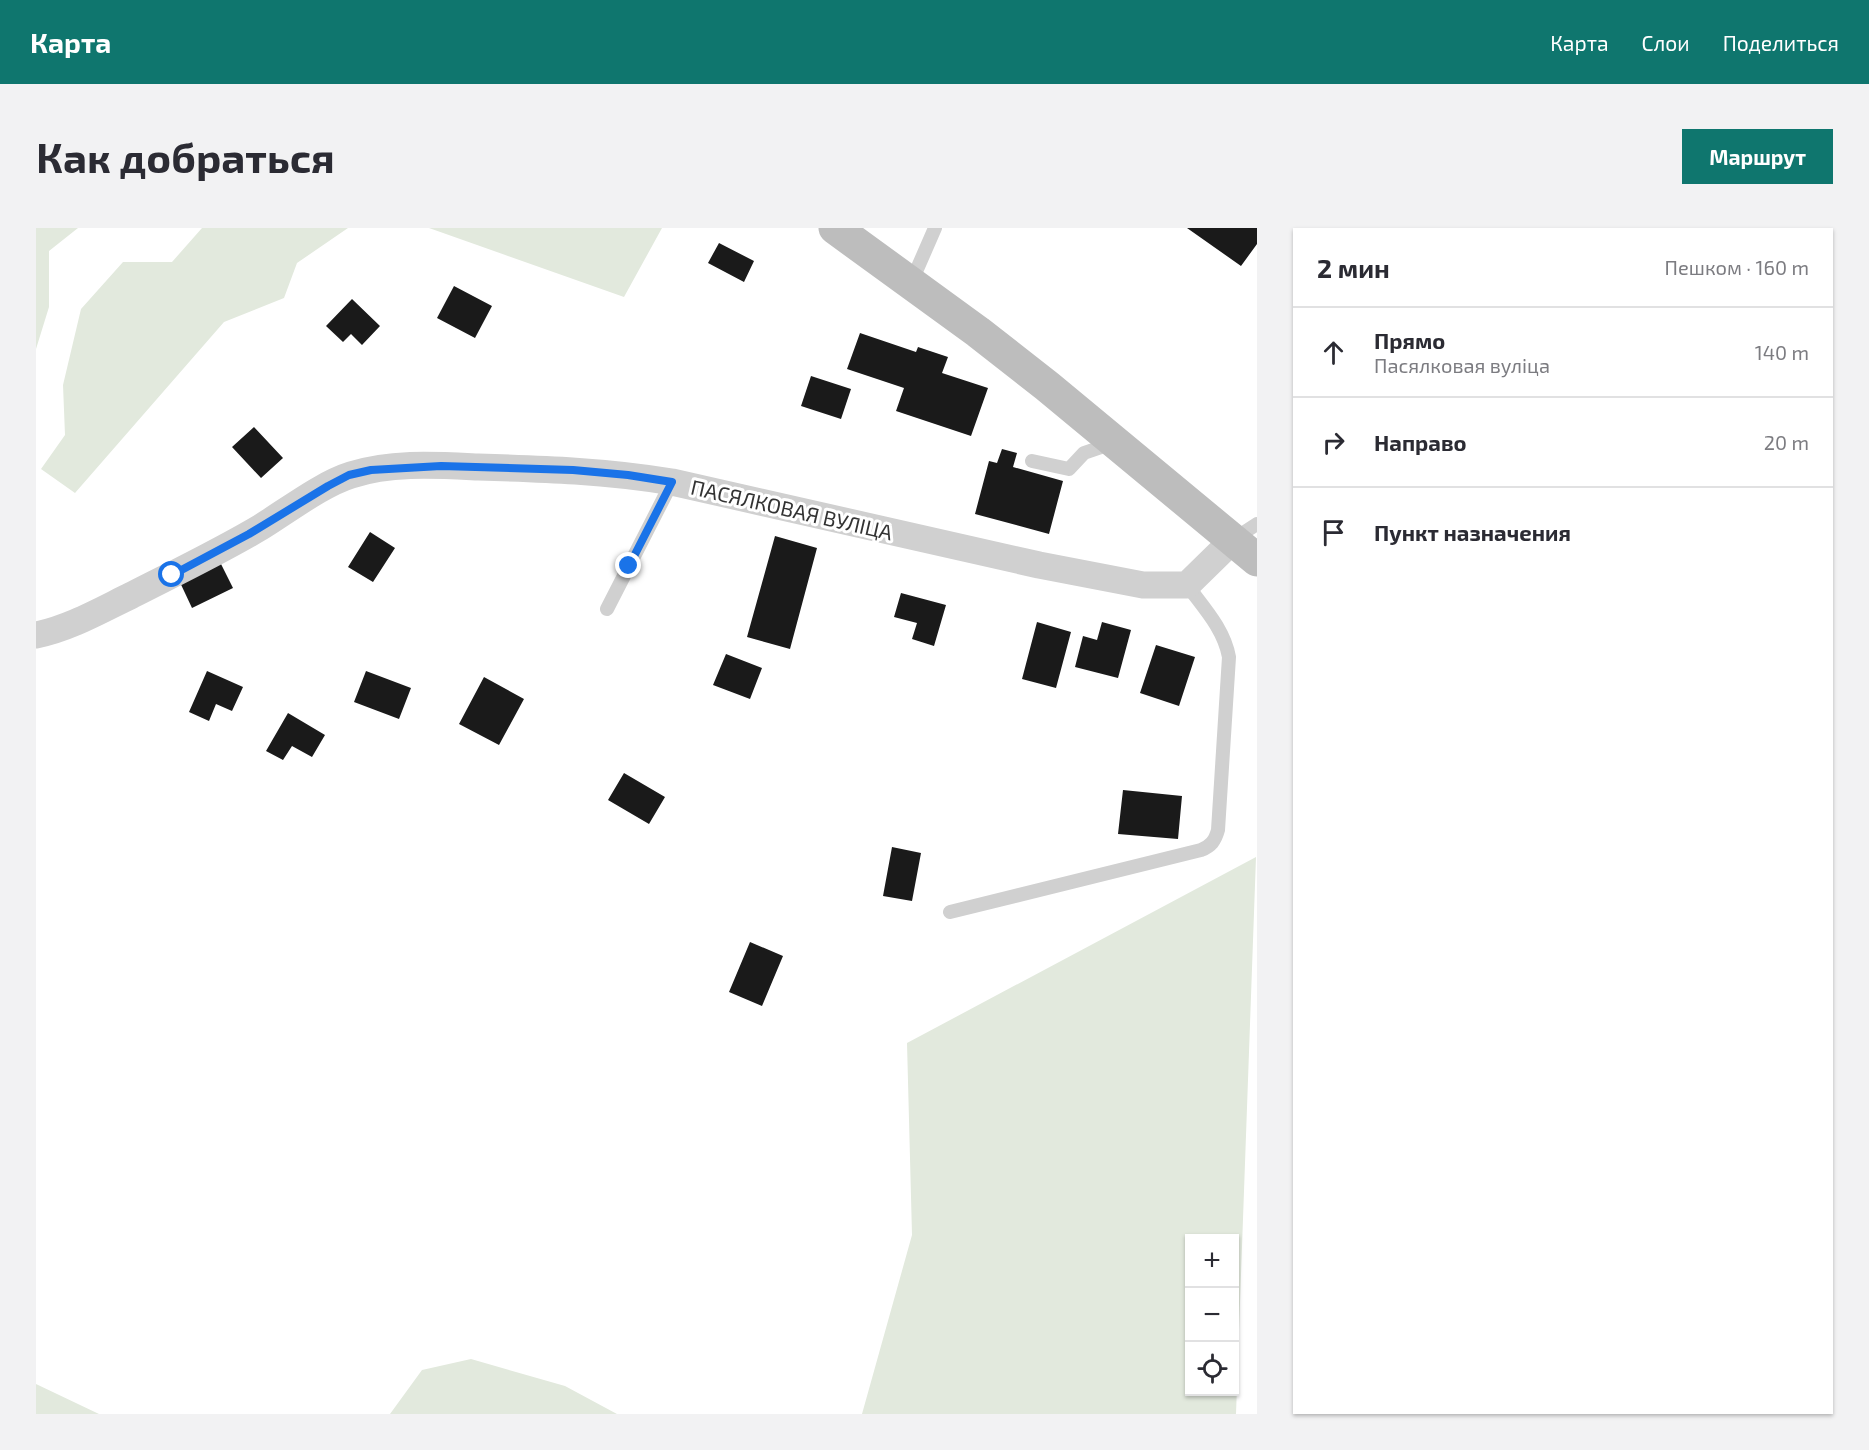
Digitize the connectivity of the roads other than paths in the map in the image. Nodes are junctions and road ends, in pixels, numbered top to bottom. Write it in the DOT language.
graph roads {
  1 [pos="835,228"];
  2 [pos="935,228"];
  3 [pos="911,283"];
  4 [pos="1115,442"];
  5 [pos="1032,461"];
  6 [pos="672,482"];
  7 [pos="1249,541"];
  8 [pos="1187,585"];
  9 [pos="607,609"];
  10 [pos="36,636"];
  11 [pos="950,912"];
  1 -- 3 [label="street"];
  2 -- 3 [label="lane"];
  3 -- 4 [label="street"];
  4 -- 5 [label="lane"];
  4 -- 7 [label="street"];
  6 -- 8 [label="street, ПАСЯЛКОВАЯ ВУЛІЦА"];
  6 -- 9 [label="lane"];
  6 -- 10 [label="street, ПАСЯЛКОВАЯ ВУЛІЦА"];
  7 -- 8 [label="street"];
  8 -- 11 [label="lane"];
}
